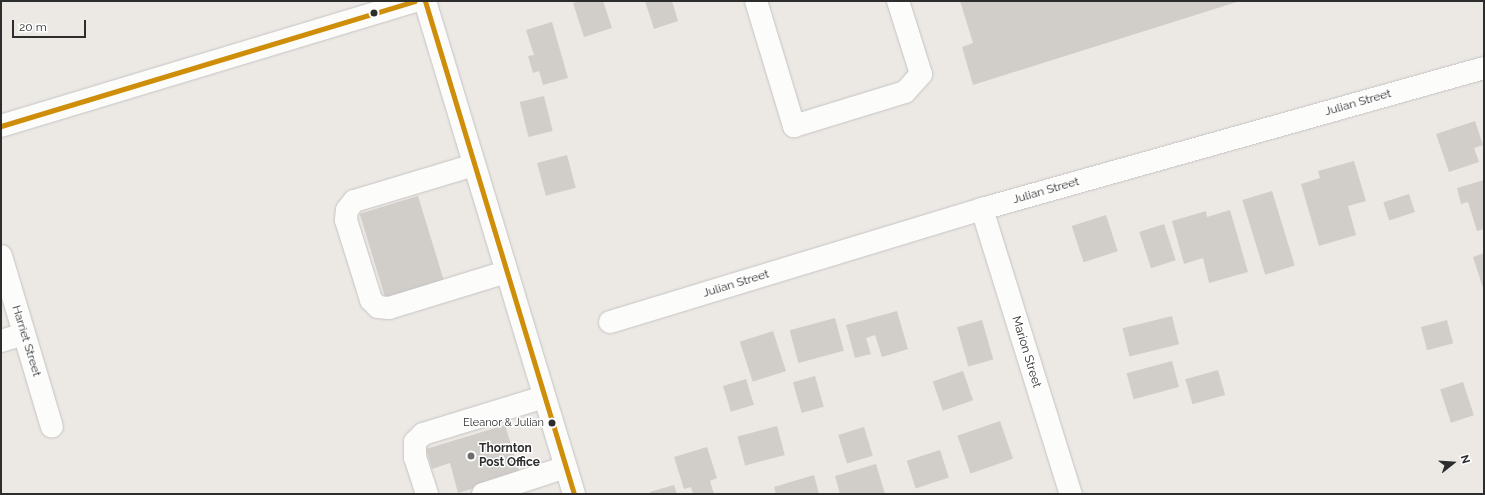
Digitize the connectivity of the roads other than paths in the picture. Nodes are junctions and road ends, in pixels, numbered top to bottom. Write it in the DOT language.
graph roads {
  1 [pos="414,1"];
  2 [pos="425,1"];
  3 [pos="756,1"];
  4 [pos="898,1"];
  5 [pos="1484,68"];
  6 [pos="1,126"];
  7 [pos="474,165"];
  8 [pos="982,209"];
  9 [pos="1,256"];
  10 [pos="506,272"];
  11 [pos="610,322"];
  12 [pos="24,334"];
  13 [pos="1,341"];
  14 [pos="544,398"];
  15 [pos="52,427"];
  16 [pos="566,467"];
  17 [pos="428,494"];
  18 [pos="483,494"];
  19 [pos="574,494"];
  20 [pos="1071,494"];
  1 -- 6 [label="street"];
  2 -- 7 [label="street"];
  3 -- 4 [label="street"];
  5 -- 8 [label="street, Julian Street"];
  7 -- 10 [label="street"];
  7 -- 10 [label="street"];
  8 -- 11 [label="street, Julian Street"];
  8 -- 20 [label="street, Marion Street"];
  9 -- 12 [label="street, Harriet Street"];
  10 -- 14 [label="street"];
  12 -- 13 [label="street"];
  12 -- 15 [label="street, Harriet Street"];
  14 -- 16 [label="street"];
  14 -- 17 [label="street"];
  16 -- 18 [label="street"];
  16 -- 19 [label="street"];
}
